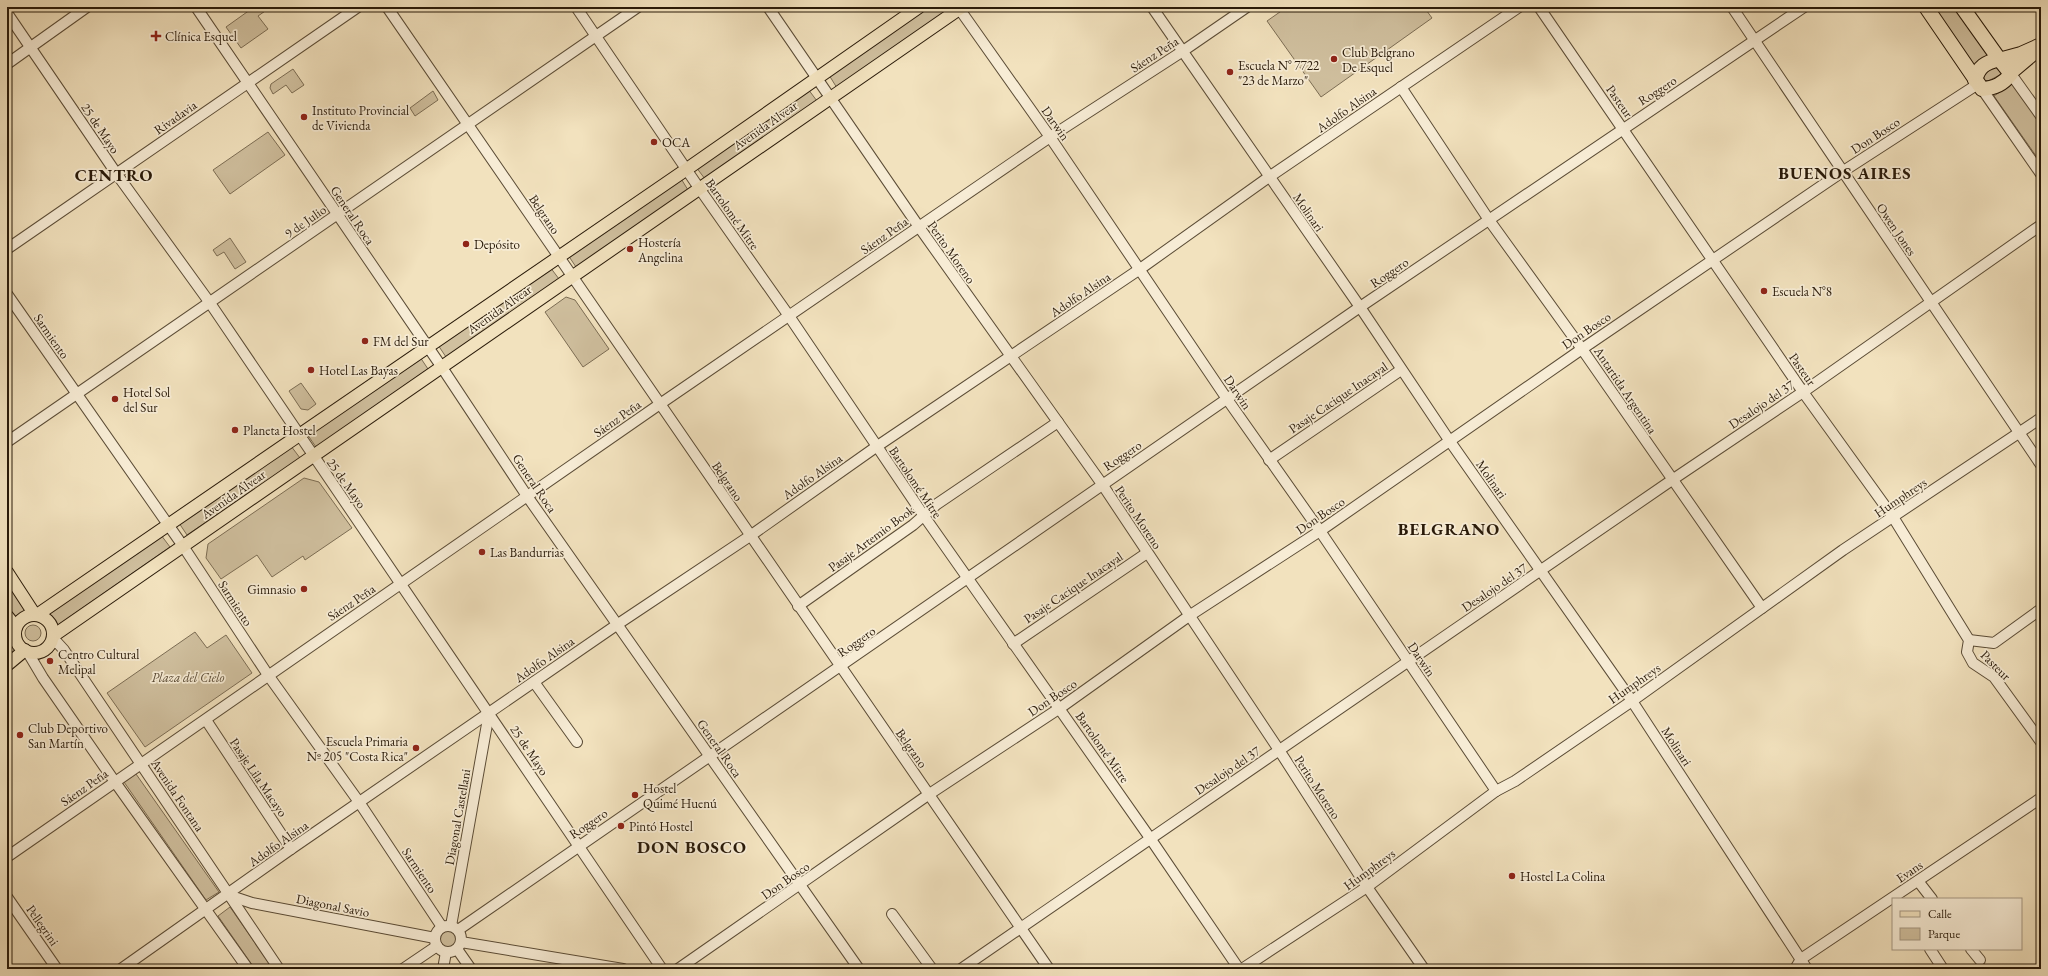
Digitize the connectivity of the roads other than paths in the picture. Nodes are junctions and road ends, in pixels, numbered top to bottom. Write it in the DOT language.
graph roads {
  1 [pos="86,7"];
  2 [pos="196,7"];
  3 [pos="358,7"];
  4 [pos="387,7"];
  5 [pos="576,7"];
  6 [pos="638,7"];
  7 [pos="768,7"];
  8 [pos="919,7"];
  9 [pos="1152,7"];
  10 [pos="1246,7"];
  11 [pos="1519,7"];
  12 [pos="1539,7"];
  13 [pos="1732,7"];
  14 [pos="1804,7"];
  15 [pos="1926,7"];
  16 [pos="1962,7"];
  17 [pos="960,8"];
  18 [pos="7,14"];
  19 [pos="596,36"];
  20 [pos="1755,42"];
  21 [pos="2041,45"];
  22 [pos="30,48"];
  23 [pos="1183,51"];
  24 [pos="1999,60"];
  25 [pos="7,64"];
  26 [pos="2011,73"];
  27 [pos="818,78"];
  28 [pos="248,82"];
  29 [pos="1978,84"];
  30 [pos="1401,87"];
  31 [pos="830,97"];
  32 [pos="2041,116"];
  33 [pos="468,124"];
  34 [pos="1623,128"];
  35 [pos="1050,137"];
  36 [pos="687,169"];
  37 [pos="1842,172"];
  38 [pos="116,173"];
  39 [pos="2041,174"];
  40 [pos="1269,177"];
  41 [pos="699,188"];
  42 [pos="337,215"];
  43 [pos="1489,220"];
  44 [pos="2041,225"];
  45 [pos="919,227"];
  46 [pos="7,249"];
  47 [pos="558,256"];
  48 [pos="1712,260"];
  49 [pos="1140,269"];
  50 [pos="572,276"];
  51 [pos="7,294"];
  52 [pos="1931,302"];
  53 [pos="210,303"];
  54 [pos="1360,307"];
  55 [pos="789,316"];
  56 [pos="428,347"];
  57 [pos="1582,348"];
  58 [pos="1011,357"];
  59 [pos="441,366"];
  60 [pos="1402,370"];
  61 [pos="1803,392"];
  62 [pos="77,394"];
  63 [pos="1227,399"];
  64 [pos="660,404"];
  65 [pos="2041,418"];
  66 [pos="1058,422"];
  67 [pos="2020,433"];
  68 [pos="298,434"];
  69 [pos="1449,440"];
  70 [pos="7,442"];
  71 [pos="876,447"];
  72 [pos="312,455"];
  73 [pos="1270,460"];
  74 [pos="2041,465"];
  75 [pos="1672,480"];
  76 [pos="1102,484"];
  77 [pos="527,496"];
  78 [pos="924,516"];
  79 [pos="1893,517"];
  80 [pos="168,526"];
  81 [pos="1320,531"];
  82 [pos="750,536"];
  83 [pos="183,546"];
  84 [pos="1147,552"];
  85 [pos="1541,570"];
  86 [pos="7,572"];
  87 [pos="968,579"];
  88 [pos="401,584"];
  89 [pos="798,606"];
  90 [pos="1762,608"];
  91 [pos="2041,609"];
  92 [pos="36,615"];
  93 [pos="7,616"];
  94 [pos="1189,616"];
  95 [pos="618,624"];
  96 [pos="13,630"];
  97 [pos="53,637"];
  98 [pos="1969,640"];
  99 [pos="1013,644"];
  100 [pos="26,651"];
  101 [pos="1407,661"];
  102 [pos="7,665"];
  103 [pos="840,668"];
  104 [pos="268,674"];
  105 [pos="534,682"];
  106 [pos="1632,701"];
  107 [pos="1060,708"];
  108 [pos="489,713"];
  109 [pos="206,720"];
  110 [pos="578,742"];
  111 [pos="2041,742"];
  112 [pos="1279,750"];
  113 [pos="710,756"];
  114 [pos="140,764"];
  115 [pos="114,782"];
  116 [pos="1496,791"];
  117 [pos="928,795"];
  118 [pos="2041,798"];
  119 [pos="359,802"];
  120 [pos="1150,838"];
  121 [pos="579,845"];
  122 [pos="291,849"];
  123 [pos="7,857"];
  124 [pos="1918,881"];
  125 [pos="799,886"];
  126 [pos="1367,887"];
  127 [pos="228,895"];
  128 [pos="7,897"];
  129 [pos="1894,898"];
  130 [pos="1931,898"];
  131 [pos="1892,899"];
  132 [pos="206,910"];
  133 [pos="892,914"];
  134 [pos="450,928"];
  135 [pos="1021,929"];
  136 [pos="436,942"];
  137 [pos="459,946"];
  138 [pos="1931,950"];
  139 [pos="1972,950"];
  140 [pos="446,952"];
  141 [pos="1800,959"];
  142 [pos="1980,960"];
  143 [pos="57,969"];
  144 [pos="121,969"];
  145 [pos="248,969"];
  146 [pos="280,969"];
  147 [pos="403,969"];
  148 [pos="443,969"];
  149 [pos="470,969"];
  150 [pos="623,969"];
  151 [pos="662,969"];
  152 [pos="678,969"];
  153 [pos="858,969"];
  154 [pos="932,969"];
  155 [pos="961,969"];
  156 [pos="1049,969"];
  157 [pos="1239,969"];
  158 [pos="1242,969"];
  159 [pos="1424,969"];
  160 [pos="1795,969"];
  161 [pos="1808,969"];
  162 [pos="1944,969"];
  1 -- 22 [label="street"];
  2 -- 28 [label="street, General Roca"];
  3 -- 28 [label="street, Rivadavia"];
  4 -- 33 [label="street, Belgrano"];
  5 -- 19 [label="street, Bartolomé Mitre"];
  6 -- 19 [label="street, 9 de Julio"];
  7 -- 27 [label="street, Perito Moreno"];
  8 -- 27 [label="main road, Avenida Alvear"];
  9 -- 23 [label="street, Molinari"];
  10 -- 23 [label="street, Sáenz Peña"];
  11 -- 30 [label="street, Adolfo Alsina"];
  12 -- 34 [label="street, Pasteur"];
  13 -- 20 [label="street, Owen Jones"];
  14 -- 20 [label="street, Roggero"];
  15 -- 29 [label="highway"];
  16 -- 24 [label="highway"];
  17 -- 31 [label="main road, Avenida Alvear"];
  17 -- 35 [label="street, Darwin"];
  18 -- 22 [label="street, 25 de Mayo"];
  19 -- 33 [label="street, 9 de Julio"];
  19 -- 36 [label="street, Bartolomé Mitre"];
  20 -- 34 [label="street, Roggero"];
  20 -- 37 [label="street, Owen Jones"];
  21 -- 24 [label="highway"];
  21 -- 26 [label="highway"];
  22 -- 25 [label="street"];
  22 -- 38 [label="street, 25 de Mayo"];
  23 -- 35 [label="street, Sáenz Peña"];
  23 -- 40 [label="street, Molinari"];
  24 -- 26 [label="highway"];
  24 -- 29 [label="highway"];
  26 -- 29 [label="highway"];
  26 -- 32 [label="street"];
  27 -- 31 [label="street, Perito Moreno"];
  27 -- 36 [label="main road, Avenida Alvear"];
  28 -- 38 [label="street, Rivadavia"];
  28 -- 42 [label="street, General Roca"];
  29 -- 37 [label="street, Don Bosco"];
  29 -- 39 [label="street"];
  30 -- 40 [label="street, Adolfo Alsina"];
  30 -- 43 [label="street, Antartida Argentina"];
  31 -- 41 [label="main road, Avenida Alvear"];
  31 -- 45 [label="street, Perito Moreno"];
  33 -- 42 [label="street, 9 de Julio"];
  33 -- 47 [label="street, Belgrano"];
  34 -- 43 [label="street, Roggero"];
  34 -- 48 [label="street, Pasteur"];
  35 -- 45 [label="street, Sáenz Peña"];
  35 -- 49 [label="street, Darwin"];
  36 -- 41 [label="street, Bartolomé Mitre"];
  36 -- 47 [label="main road, Avenida Alvear"];
  37 -- 48 [label="street, Don Bosco"];
  37 -- 52 [label="street, Owen Jones"];
  38 -- 46 [label="street, Rivadavia"];
  38 -- 53 [label="street, 25 de Mayo"];
  40 -- 49 [label="street, Adolfo Alsina"];
  40 -- 54 [label="street, Molinari"];
  41 -- 50 [label="main road, Avenida Alvear"];
  41 -- 55 [label="street, Bartolomé Mitre"];
  42 -- 53 [label="street, 9 de Julio"];
  42 -- 56 [label="street, General Roca"];
  43 -- 54 [label="street, Roggero"];
  43 -- 57 [label="street, Antartida Argentina"];
  44 -- 52 [label="street, Desalojo del 37"];
  45 -- 55 [label="street, Sáenz Peña"];
  45 -- 58 [label="street, Perito Moreno"];
  47 -- 50 [label="street, Belgrano"];
  47 -- 56 [label="main road, Avenida Alvear"];
  48 -- 57 [label="street, Don Bosco"];
  48 -- 61 [label="street, Pasteur"];
  49 -- 58 [label="street, Adolfo Alsina"];
  49 -- 63 [label="street, Darwin"];
  50 -- 59 [label="main road, Avenida Alvear"];
  50 -- 64 [label="street, Belgrano"];
  51 -- 62 [label="street, Sarmiento"];
  52 -- 61 [label="street, Desalojo del 37"];
  52 -- 67 [label="street, Owen Jones"];
  53 -- 62 [label="street, 9 de Julio"];
  53 -- 68 [label="street, 25 de Mayo"];
  54 -- 60 [label="street, Molinari"];
  54 -- 63 [label="street, Roggero"];
  55 -- 64 [label="street, Sáenz Peña"];
  55 -- 71 [label="street, Bartolomé Mitre"];
  56 -- 59 [label="street, General Roca"];
  56 -- 68 [label="main road, Avenida Alvear"];
  57 -- 69 [label="street, Don Bosco"];
  57 -- 75 [label="street, Antartida Argentina"];
  58 -- 66 [label="street, Perito Moreno"];
  58 -- 71 [label="street, Adolfo Alsina"];
  59 -- 72 [label="main road, Avenida Alvear"];
  59 -- 77 [label="street, General Roca"];
  60 -- 69 [label="street, Molinari"];
  60 -- 73 [label="street, Pasaje Cacique Inacayal"];
  61 -- 75 [label="street, Desalojo del 37"];
  61 -- 79 [label="street, Pasteur"];
  62 -- 70 [label="street, 9 de Julio"];
  62 -- 80 [label="street, Sarmiento"];
  63 -- 73 [label="street, Darwin"];
  63 -- 76 [label="street, Roggero"];
  64 -- 77 [label="street, Sáenz Peña"];
  64 -- 82 [label="street, Belgrano"];
  65 -- 67 [label="street, Humphreys"];
  66 -- 76 [label="street, Perito Moreno"];
  66 -- 78 [label="street, Pasaje Artemio Book"];
  67 -- 74 [label="street, Owen Jones"];
  67 -- 79 [label="street, Humphreys"];
  68 -- 72 [label="street, 25 de Mayo"];
  68 -- 80 [label="main road, Avenida Alvear"];
  69 -- 81 [label="street, Don Bosco"];
  69 -- 85 [label="street, Molinari"];
  71 -- 78 [label="street, Bartolomé Mitre"];
  71 -- 82 [label="street, Adolfo Alsina"];
  72 -- 83 [label="main road, Avenida Alvear"];
  72 -- 88 [label="street, 25 de Mayo"];
  73 -- 81 [label="street, Darwin"];
  75 -- 85 [label="street, Desalojo del 37"];
  75 -- 90 [label="street, Antartida Argentina"];
  76 -- 84 [label="street, Perito Moreno"];
  76 -- 87 [label="street, Roggero"];
  77 -- 88 [label="street, Sáenz Peña"];
  77 -- 95 [label="street, General Roca"];
  78 -- 87 [label="street, Bartolomé Mitre"];
  78 -- 89 [label="street, Pasaje Artemio Book"];
  79 -- 90 [label="street, Humphreys"];
  79 -- 98 [label="street, Pasteur"];
  80 -- 83 [label="street, Sarmiento"];
  80 -- 92 [label="main road, Avenida Alvear"];
  81 -- 94 [label="street, Don Bosco"];
  81 -- 101 [label="street, Darwin"];
  82 -- 89 [label="street, Belgrano"];
  82 -- 95 [label="street, Adolfo Alsina"];
  83 -- 97 [label="main road, Avenida Alvear"];
  83 -- 104 [label="street, Sarmiento"];
  84 -- 94 [label="street, Perito Moreno"];
  84 -- 99 [label="street, Pasaje Cacique Inacayal"];
  85 -- 101 [label="street, Desalojo del 37"];
  85 -- 106 [label="street, Molinari"];
  86 -- 92 [label="main road"];
  87 -- 99 [label="street, Bartolomé Mitre"];
  87 -- 103 [label="street, Roggero"];
  88 -- 104 [label="street, Sáenz Peña"];
  88 -- 108 [label="street, 25 de Mayo"];
  89 -- 103 [label="street, Belgrano"];
  90 -- 106 [label="street, Humphreys"];
  91 -- 98 [label="street"];
  92 -- 96 [label="main road"];
  92 -- 97 [label="main road"];
  93 -- 96 [label="main road"];
  94 -- 107 [label="street, Don Bosco"];
  94 -- 112 [label="street, Perito Moreno"];
  95 -- 105 [label="street, Adolfo Alsina"];
  95 -- 113 [label="street, General Roca"];
  96 -- 100 [label="main road"];
  97 -- 100 [label="main road"];
  97 -- 114 [label="street, Avenida Fontana"];
  98 -- 111 [label="street, Pasteur"];
  99 -- 107 [label="street, Bartolomé Mitre"];
  100 -- 102 [label="main road"];
  100 -- 115 [label="street"];
  101 -- 112 [label="street, Desalojo del 37"];
  101 -- 116 [label="street, Darwin"];
  103 -- 113 [label="street, Roggero"];
  103 -- 117 [label="street, Belgrano"];
  104 -- 109 [label="street, Sáenz Peña"];
  104 -- 119 [label="street, Sarmiento"];
  105 -- 108 [label="street, Adolfo Alsina"];
  105 -- 110 [label="street"];
  106 -- 116 [label="street, Humphreys"];
  106 -- 141 [label="street, Molinari"];
  107 -- 117 [label="street, Don Bosco"];
  107 -- 120 [label="street, Bartolomé Mitre"];
  108 -- 119 [label="street, Adolfo Alsina"];
  108 -- 121 [label="street, 25 de Mayo"];
  108 -- 134 [label="street, Diagonal Castellani"];
  109 -- 114 [label="street, Sáenz Peña"];
  109 -- 122 [label="street, Pasaje Lila Macayo"];
  112 -- 120 [label="street, Desalojo del 37"];
  112 -- 126 [label="street, Perito Moreno"];
  113 -- 121 [label="street, Roggero"];
  113 -- 125 [label="street, General Roca"];
  114 -- 115 [label="street, Sáenz Peña"];
  114 -- 127 [label="street, Avenida Fontana"];
  115 -- 123 [label="street, Sáenz Peña"];
  115 -- 132 [label="street"];
  116 -- 126 [label="street, Humphreys"];
  117 -- 125 [label="street, Don Bosco"];
  117 -- 135 [label="street, Belgrano"];
  118 -- 124 [label="street, Evans"];
  119 -- 122 [label="street, Adolfo Alsina"];
  119 -- 134 [label="street, Sarmiento"];
  120 -- 135 [label="street, Desalojo del 37"];
  120 -- 157 [label="street, Bartolomé Mitre"];
  121 -- 134 [label="street, Roggero"];
  121 -- 151 [label="street, 25 de Mayo"];
  122 -- 127 [label="street, Adolfo Alsina"];
  124 -- 129 [label="street, Evans"];
  124 -- 130 [label="street"];
  125 -- 152 [label="street, Don Bosco"];
  125 -- 153 [label="street, General Roca"];
  126 -- 158 [label="street, Humphreys"];
  126 -- 159 [label="street, Perito Moreno"];
  127 -- 132 [label="street, Adolfo Alsina"];
  127 -- 136 [label="street, Diagonal Savio"];
  127 -- 146 [label="street, Avenida Fontana"];
  128 -- 143 [label="street, Pellegrini"];
  131 -- 141 [label="street, Evans"];
  132 -- 144 [label="street, Adolfo Alsina"];
  132 -- 145 [label="street"];
  133 -- 154 [label="street"];
  134 -- 136 [label="street"];
  134 -- 137 [label="street"];
  135 -- 155 [label="street, Desalojo del 37"];
  135 -- 156 [label="street, Belgrano"];
  136 -- 140 [label="street"];
  136 -- 147 [label="street"];
  137 -- 140 [label="street"];
  137 -- 149 [label="street"];
  137 -- 150 [label="street"];
  138 -- 162 [label="street"];
  139 -- 142 [label="street"];
  140 -- 148 [label="street"];
  141 -- 160 [label="street, Evans"];
  141 -- 161 [label="street, Molinari"];
}
